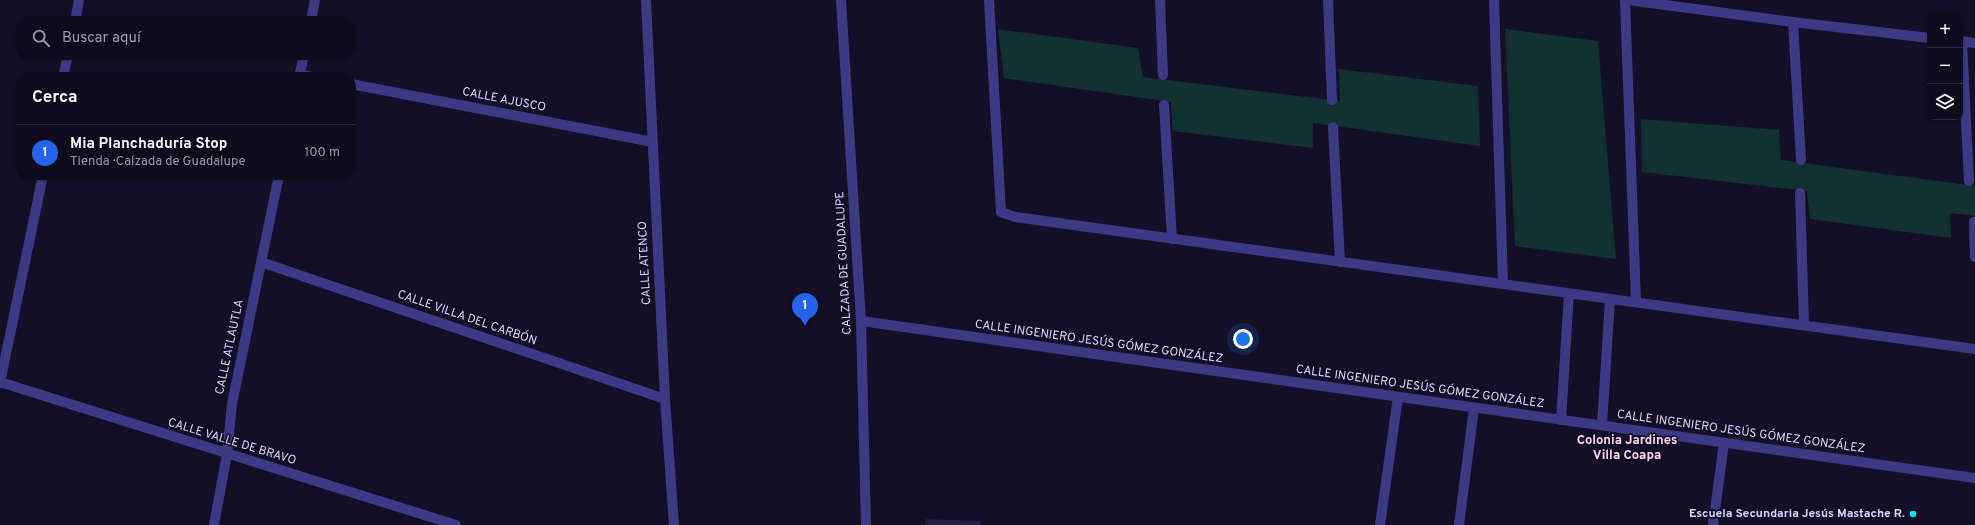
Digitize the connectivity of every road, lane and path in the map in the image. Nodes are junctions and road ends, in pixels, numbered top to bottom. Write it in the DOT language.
graph roads {
  1 [pos="79,0"];
  2 [pos="315,0"];
  3 [pos="646,0"];
  4 [pos="841,0"];
  5 [pos="989,0"];
  6 [pos="1160,0"];
  7 [pos="1328,0"];
  8 [pos="1494,0"];
  9 [pos="1625,0"];
  10 [pos="1628,0"];
  11 [pos="76,16"];
  12 [pos="312,16"];
  13 [pos="1793,22"];
  14 [pos="1927,38"];
  15 [pos="1963,41"];
  16 [pos="1975,43"];
  17 [pos="1961,48"];
  18 [pos="67,60"];
  19 [pos="303,60"];
  20 [pos="64,72"];
  21 [pos="300,72"];
  22 [pos="1163,75"];
  23 [pos="356,85"];
  24 [pos="1332,100"];
  25 [pos="1164,105"];
  26 [pos="1334,127"];
  27 [pos="652,142"];
  28 [pos="1801,160"];
  29 [pos="42,180"];
  30 [pos="278,180"];
  31 [pos="1969,181"];
  32 [pos="1800,193"];
  33 [pos="1974,222"];
  34 [pos="1172,239"];
  35 [pos="1975,257"];
  36 [pos="261,262"];
  37 [pos="1340,262"];
  38 [pos="1503,284"];
  39 [pos="1569,293"];
  40 [pos="1610,299"];
  41 [pos="1636,302"];
  42 [pos="861,322"];
  43 [pos="1804,325"];
  44 [pos="1975,349"];
  45 [pos="0,382"];
  46 [pos="1398,397"];
  47 [pos="665,399"];
  48 [pos="1474,408"];
  49 [pos="1561,420"];
  50 [pos="1602,425"];
  51 [pos="1724,443"];
  52 [pos="227,454"];
  53 [pos="1975,478"];
  54 [pos="214,525"];
  55 [pos="456,525"];
  56 [pos="674,525"];
  57 [pos="866,525"];
  58 [pos="1380,525"];
  59 [pos="1459,525"];
  60 [pos="1713,525"];
  1 -- 11 [label="street"];
  2 -- 12 [label="street"];
  3 -- 27 [label="street, CALLE ATENCO"];
  4 -- 42 [label="street, CALZADA DE GUADALUPE"];
  5 -- 34 [label="street"];
  6 -- 22 [label="street"];
  7 -- 24 [label="street"];
  8 -- 38 [label="street"];
  9 -- 41 [label="street"];
  10 -- 13 [label="street"];
  13 -- 14 [label="street"];
  13 -- 28 [label="street"];
  15 -- 16 [label="street"];
  17 -- 31 [label="street"];
  18 -- 20 [label="street"];
  19 -- 21 [label="street"];
  23 -- 27 [label="street, CALLE AJUSCO"];
  25 -- 34 [label="street"];
  26 -- 37 [label="street"];
  27 -- 47 [label="street, CALLE ATENCO"];
  29 -- 45 [label="street"];
  30 -- 36 [label="street, CALLE ATLAUTLA"];
  32 -- 43 [label="street"];
  33 -- 35 [label="street"];
  34 -- 37 [label="street"];
  36 -- 47 [label="street, CALLE VILLA DEL CARBÓN"];
  36 -- 52 [label="street, CALLE ATLAUTLA"];
  37 -- 38 [label="street"];
  38 -- 39 [label="street"];
  39 -- 40 [label="street"];
  39 -- 49 [label="street"];
  40 -- 41 [label="street"];
  40 -- 50 [label="street"];
  41 -- 43 [label="street"];
  42 -- 46 [label="street, CALLE INGENIERO JESÚS GÓMEZ GONZÁLEZ"];
  42 -- 57 [label="street, CALZADA DE GUADALUPE"];
  43 -- 44 [label="street"];
  45 -- 52 [label="street, CALLE VALLE DE BRAVO"];
  46 -- 48 [label="street, CALLE INGENIERO JESÚS GÓMEZ GONZÁLEZ"];
  46 -- 58 [label="street"];
  47 -- 56 [label="street, CALLE ATENCO"];
  48 -- 49 [label="street, CALLE INGENIERO JESÚS GÓMEZ GONZÁLEZ"];
  48 -- 59 [label="street"];
  49 -- 50 [label="street, CALLE INGENIERO JESÚS GÓMEZ GONZÁLEZ"];
  50 -- 51 [label="street, CALLE INGENIERO JESÚS GÓMEZ GONZÁLEZ"];
  51 -- 53 [label="street, CALLE INGENIERO JESÚS GÓMEZ GONZÁLEZ"];
  51 -- 60 [label="street"];
  52 -- 54 [label="street, CALLE ATLAUTLA"];
  52 -- 55 [label="street, CALLE VALLE DE BRAVO"];
}
